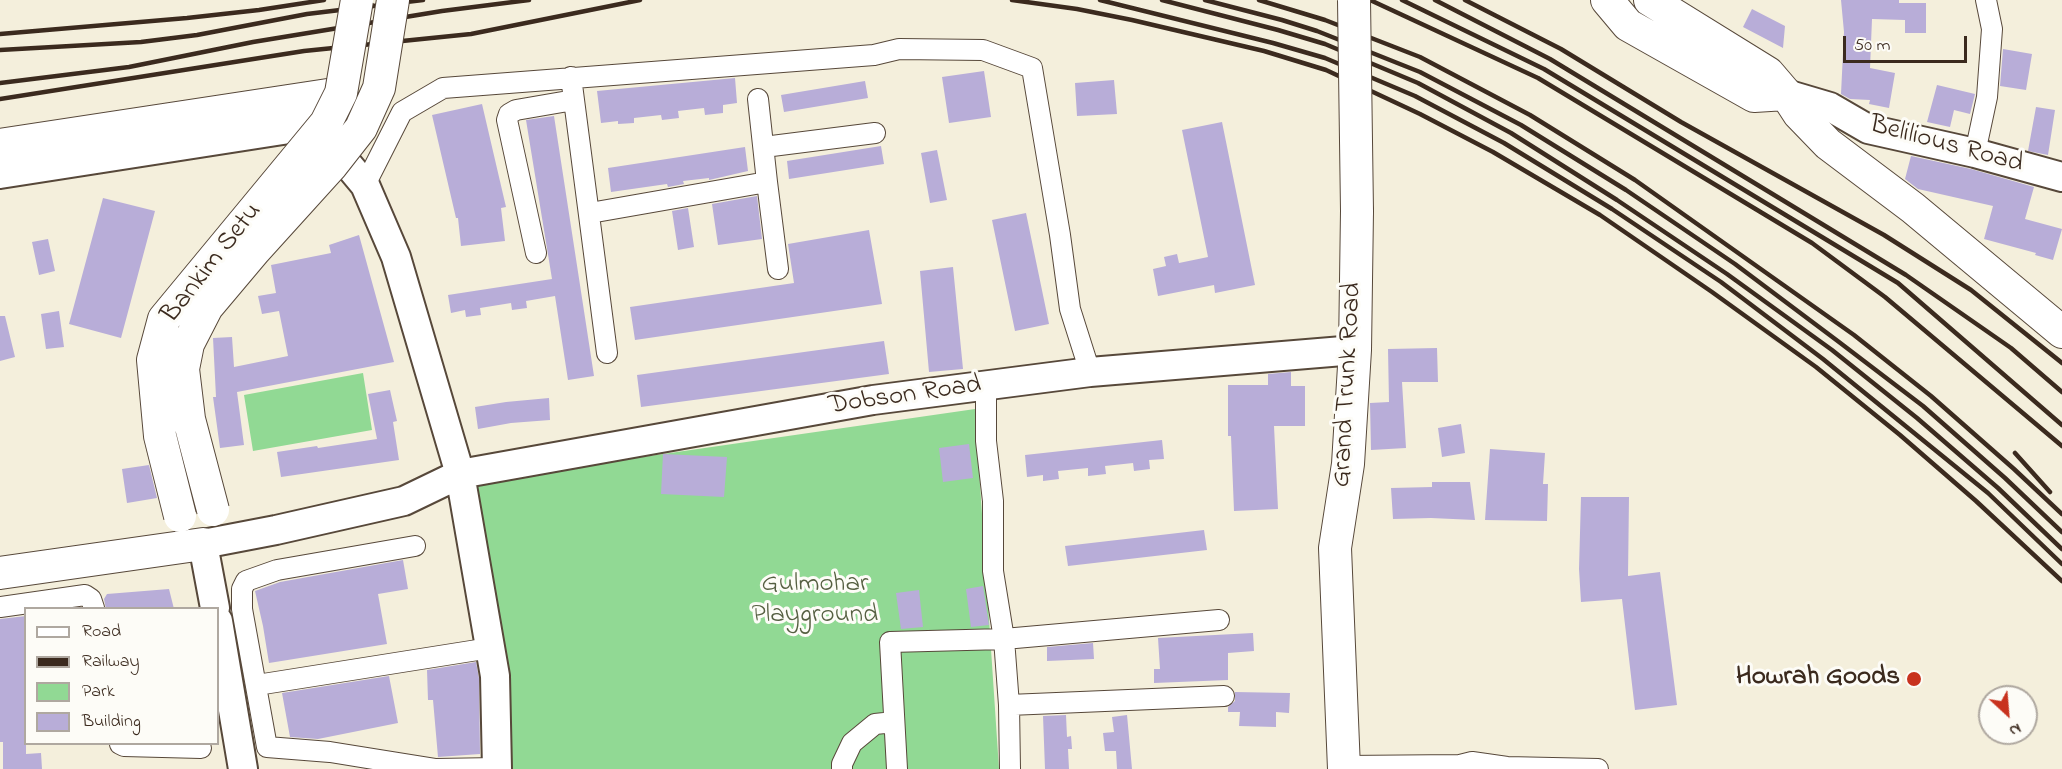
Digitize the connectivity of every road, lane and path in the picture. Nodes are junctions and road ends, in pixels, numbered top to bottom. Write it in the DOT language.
graph roads {
  1 [pos="357,0"];
  2 [pos="393,0"];
  3 [pos="1354,0"];
  4 [pos="1607,0"];
  5 [pos="1650,0"];
  6 [pos="1986,0"];
  7 [pos="571,77"];
  8 [pos="340,93"];
  9 [pos="1786,94"];
  10 [pos="758,99"];
  11 [pos="574,100"];
  12 [pos="875,133"];
  13 [pos="0,145"];
  14 [pos="764,147"];
  15 [pos="1975,153"];
  16 [pos="0,174"];
  17 [pos="2062,177"];
  18 [pos="767,182"];
  19 [pos="365,185"];
  20 [pos="590,213"];
  21 [pos="536,253"];
  22 [pos="778,269"];
  23 [pos="2062,332"];
  24 [pos="1355,350"];
  25 [pos="607,353"];
  26 [pos="1090,372"];
  27 [pos="986,385"];
  28 [pos="460,474"];
  29 [pos="203,544"];
  30 [pos="415,546"];
  31 [pos="0,573"];
  32 [pos="0,607"];
  33 [pos="93,607"];
  34 [pos="215,607"];
  35 [pos="1219,620"];
  36 [pos="219,627"];
  37 [pos="1004,639"];
  38 [pos="490,648"];
  39 [pos="257,685"];
  40 [pos="1224,696"];
  41 [pos="1009,705"];
  42 [pos="894,722"];
  43 [pos="122,745"];
  44 [pos="201,748"];
  45 [pos="1344,768"];
  46 [pos="243,769"];
  47 [pos="497,769"];
  48 [pos="842,769"];
  49 [pos="897,769"];
  50 [pos="1010,769"];
  51 [pos="1598,769"];
  1 -- 8 [label="main road, Bankim Setu, bridge"];
  2 -- 29 [label="main road, Bankim Setu, bridge"];
  3 -- 24 [label="main road, Grand Trunk Road, bridge"];
  4 -- 9 [label="main road"];
  5 -- 9 [label="main road"];
  6 -- 15 [label="street"];
  7 -- 11 [label="street"];
  7 -- 19 [label="street"];
  7 -- 26 [label="street"];
  8 -- 13 [label="main road"];
  8 -- 29 [label="main road, Bankim Setu, bridge"];
  9 -- 15 [label="main road, Belilious Road"];
  9 -- 23 [label="main road"];
  10 -- 14 [label="street"];
  11 -- 20 [label="street"];
  11 -- 21 [label="street"];
  12 -- 14 [label="street"];
  14 -- 18 [label="street"];
  15 -- 17 [label="main road, Belilious Road"];
  16 -- 19 [label="main road"];
  18 -- 20 [label="street"];
  18 -- 22 [label="street"];
  19 -- 28 [label="main road"];
  20 -- 25 [label="street"];
  24 -- 26 [label="main road, Dobson Road"];
  24 -- 45 [label="main road, Grand Trunk Road"];
  26 -- 27 [label="main road, Dobson Road"];
  27 -- 28 [label="main road, Dobson Road"];
  27 -- 37 [label="street"];
  28 -- 29 [label="main road, Dobson Road"];
  28 -- 38 [label="main road"];
  29 -- 31 [label="main road"];
  29 -- 34 [label="main road"];
  30 -- 39 [label="street"];
  32 -- 33 [label="street"];
  35 -- 37 [label="street"];
  36 -- 46 [label="main road"];
  37 -- 41 [label="street"];
  37 -- 42 [label="street"];
  38 -- 39 [label="street"];
  38 -- 47 [label="main road"];
  39 -- 47 [label="street"];
  40 -- 41 [label="street"];
  41 -- 50 [label="street"];
  42 -- 48 [label="street"];
  42 -- 49 [label="street"];
  43 -- 44 [label="street"];
  45 -- 51 [label="street"];
}
